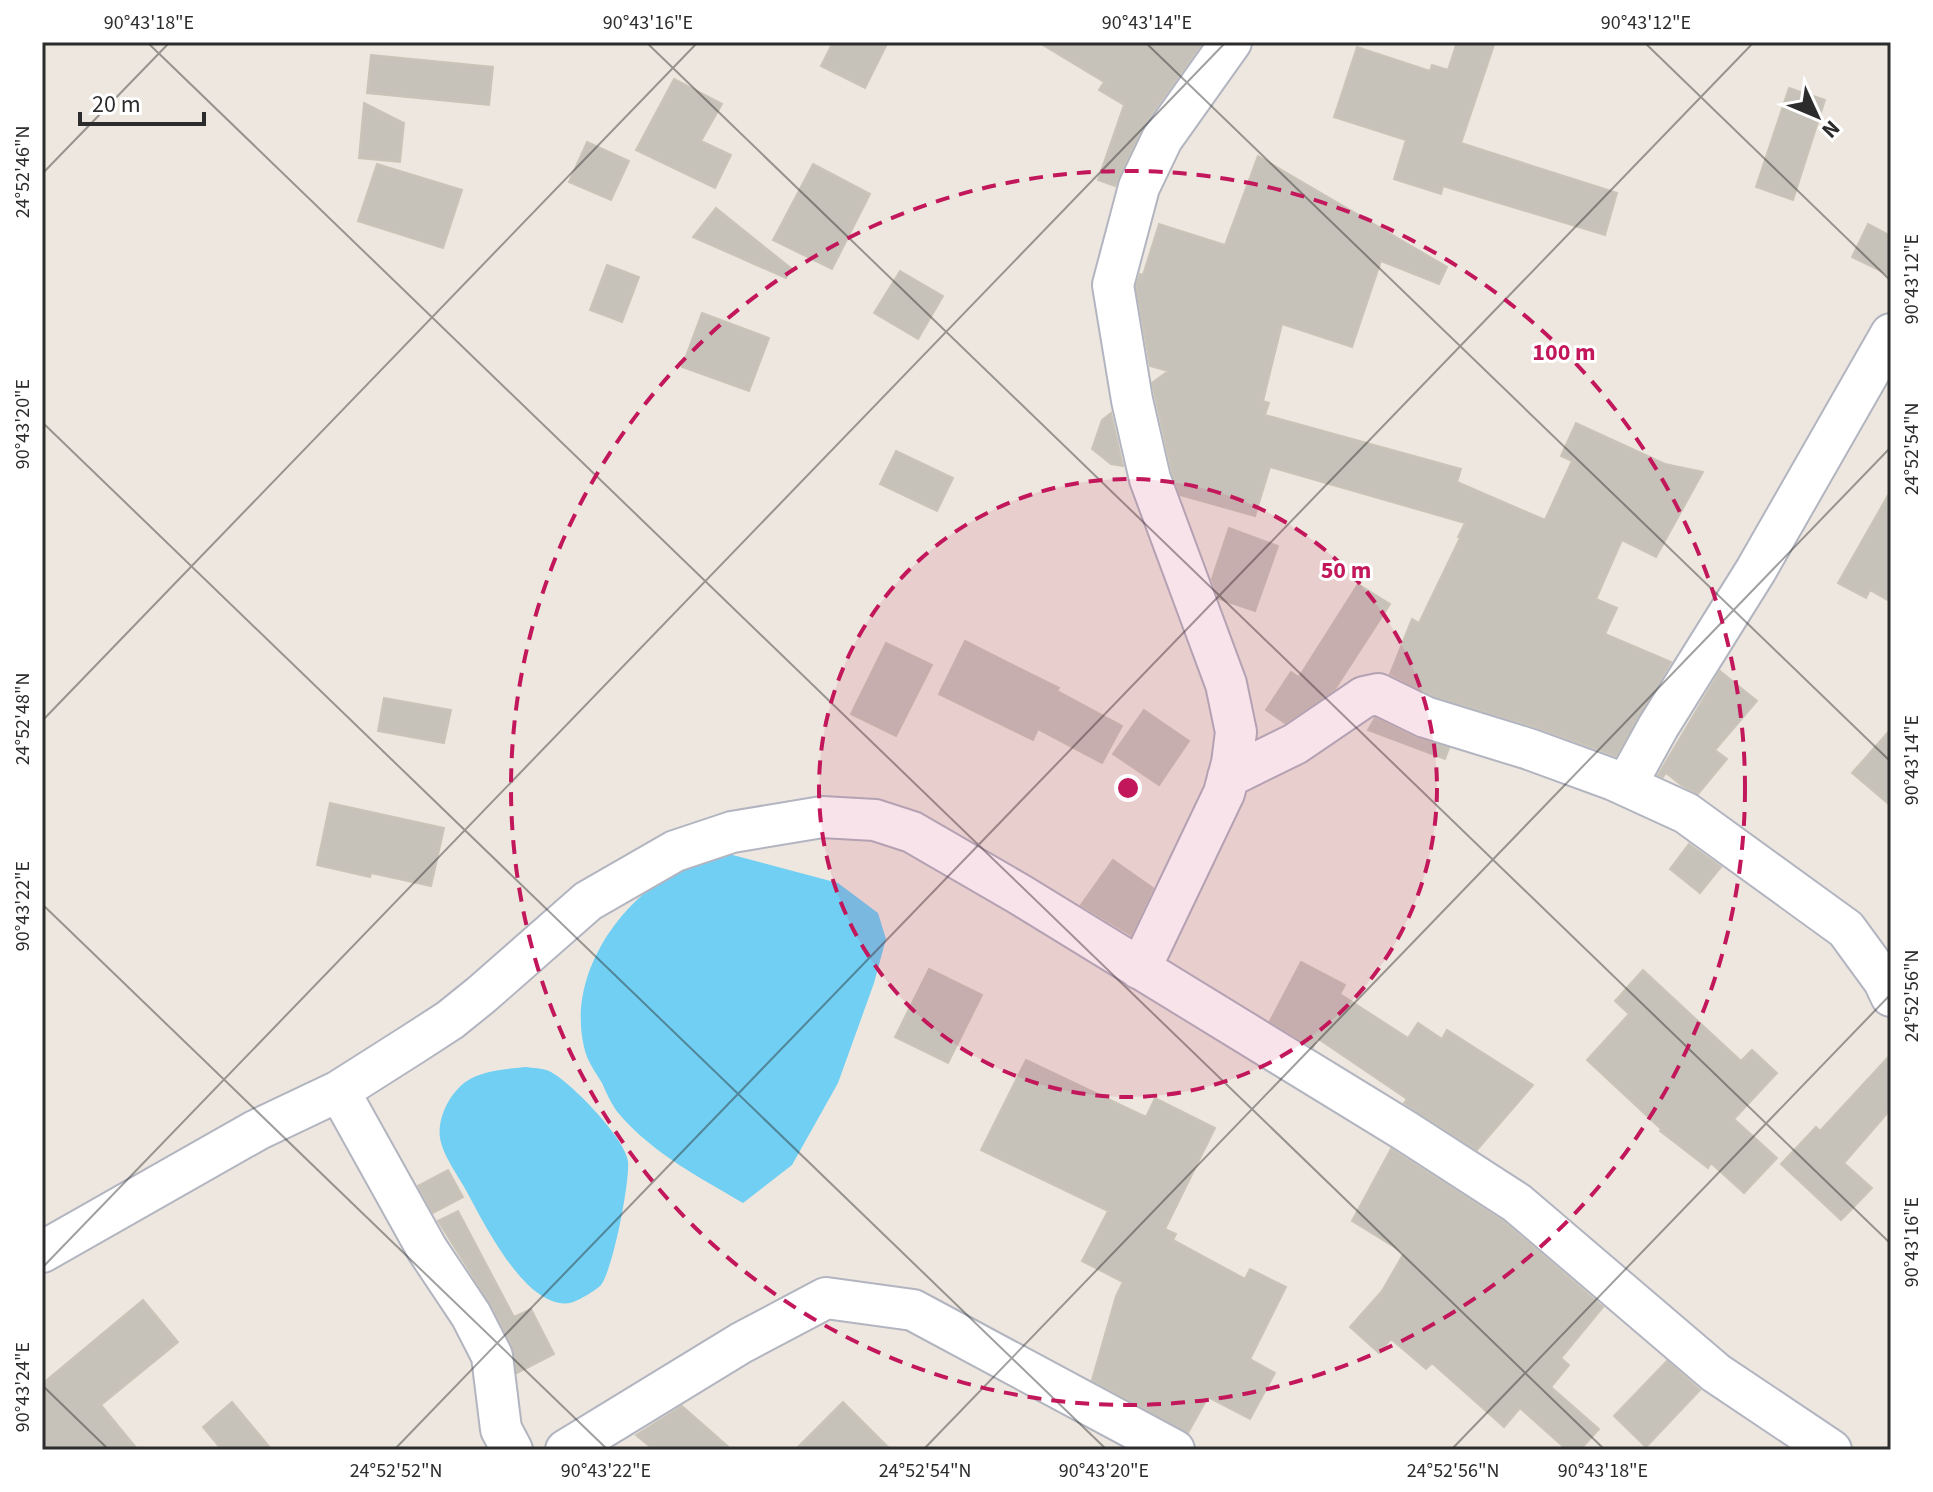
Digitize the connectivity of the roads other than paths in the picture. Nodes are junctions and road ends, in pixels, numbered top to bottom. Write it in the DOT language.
graph roads {
  1 [pos="1231,42"];
  2 [pos="1891,334"];
  3 [pos="1228,777"];
  4 [pos="1626,785"];
  5 [pos="1140,969"];
  6 [pos="1891,996"];
  7 [pos="339,1091"];
  8 [pos="42,1252"];
  9 [pos="512,1450"];
  10 [pos="566,1450"];
  11 [pos="1174,1450"];
  12 [pos="1831,1450"];
  1 -- 3 [label="street"];
  2 -- 4 [label="street"];
  3 -- 4 [label="street"];
  3 -- 5 [label="street"];
  4 -- 6 [label="street"];
  5 -- 7 [label="street"];
  5 -- 12 [label="street"];
  7 -- 8 [label="street"];
  7 -- 9 [label="street"];
  10 -- 11 [label="street"];
}
